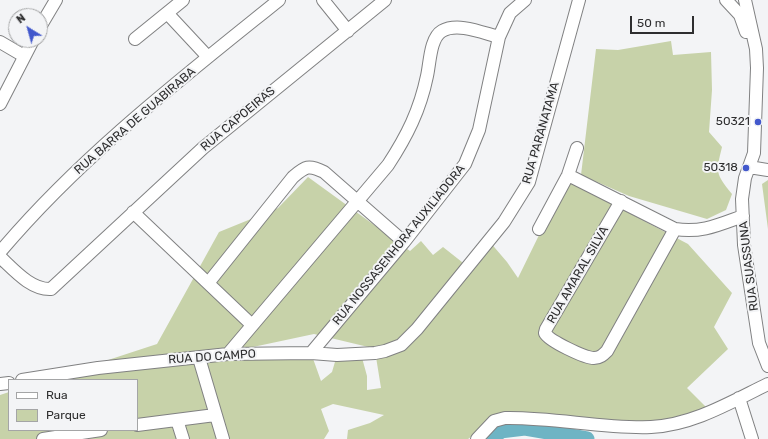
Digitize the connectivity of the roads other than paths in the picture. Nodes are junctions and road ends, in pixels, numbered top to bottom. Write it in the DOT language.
graph roads {
  1 [pos="56,0"];
  2 [pos="182,0"];
  3 [pos="279,0"];
  4 [pos="323,0"];
  5 [pos="385,0"];
  6 [pos="526,0"];
  7 [pos="578,0"];
  8 [pos="726,0"];
  9 [pos="745,0"];
  10 [pos="48,14"];
  11 [pos="167,14"];
  12 [pos="348,31"];
  13 [pos="499,37"];
  14 [pos="135,39"];
  15 [pos="0,42"];
  16 [pos="28,48"];
  17 [pos="24,56"];
  18 [pos="208,57"];
  19 [pos="757,68"];
  20 [pos="0,104"];
  21 [pos="577,148"];
  22 [pos="749,167"];
  23 [pos="768,170"];
  24 [pos="568,175"];
  25 [pos="621,201"];
  26 [pos="358,202"];
  27 [pos="133,212"];
  28 [pos="742,216"];
  29 [pos="675,228"];
  30 [pos="539,229"];
  31 [pos="404,242"];
  32 [pos="0,252"];
  33 [pos="0,257"];
  34 [pos="209,282"];
  35 [pos="252,324"];
  36 [pos="401,344"];
  37 [pos="311,352"];
  38 [pos="228,354"];
  39 [pos="199,358"];
  40 [pos="768,366"];
  41 [pos="28,379"];
  42 [pos="768,384"];
  43 [pos="740,398"];
  44 [pos="215,415"];
  45 [pos="177,420"];
  46 [pos="138,425"];
  47 [pos="95,431"];
  48 [pos="43,439"];
  49 [pos="182,439"];
  50 [pos="223,439"];
  51 [pos="477,439"];
  52 [pos="752,439"];
  1 -- 10 [label="street"];
  2 -- 11 [label="street"];
  3 -- 18 [label="street, RUA BARRA DE GUABIRABA"];
  4 -- 12 [label="street"];
  5 -- 12 [label="street, RUA CAPOEIRAS"];
  6 -- 13 [label="street, RUA NOSSASENHORA AUXILIADORA"];
  7 -- 36 [label="street, RUA PARANATAMA"];
  8 -- 19 [label="street"];
  9 -- 19 [label="street, RUA SUASSUNA"];
  11 -- 14 [label="street"];
  11 -- 18 [label="street"];
  12 -- 27 [label="street, RUA CAPOEIRAS"];
  13 -- 26 [label="street"];
  13 -- 31 [label="street, RUA NOSSASENHORA AUXILIADORA"];
  15 -- 17 [label="street"];
  16 -- 17 [label="street"];
  17 -- 20 [label="street"];
  18 -- 32 [label="street, RUA BARRA DE GUABIRABA"];
  19 -- 22 [label="street, RUA SUASSUNA"];
  21 -- 24 [label="street"];
  22 -- 23 [label="street"];
  22 -- 28 [label="street, RUA SUASSUNA"];
  24 -- 25 [label="street"];
  24 -- 30 [label="street"];
  25 -- 29 [label="street"];
  25 -- 29 [label="street, RUA AMARAL SILVA"];
  26 -- 31 [label="street"];
  26 -- 34 [label="street"];
  26 -- 35 [label="street"];
  27 -- 33 [label="street, RUA CAPOEIRAS"];
  27 -- 34 [label="street"];
  28 -- 29 [label="street"];
  28 -- 40 [label="street, RUA SUASSUNA"];
  31 -- 37 [label="street, RUA NOSSASENHORA AUXILIADORA"];
  34 -- 35 [label="street"];
  35 -- 38 [label="street"];
  36 -- 37 [label="street, RUA DO CAMPO"];
  37 -- 38 [label="street, RUA DO CAMPO"];
  38 -- 39 [label="street, RUA DO CAMPO"];
  39 -- 41 [label="street, RUA DO CAMPO"];
  39 -- 44 [label="street"];
  42 -- 43 [label="street"];
  43 -- 51 [label="street"];
  43 -- 52 [label="street"];
  44 -- 45 [label="street"];
  44 -- 50 [label="street"];
  45 -- 46 [label="street"];
  45 -- 49 [label="street"];
  47 -- 48 [label="street"];
}
